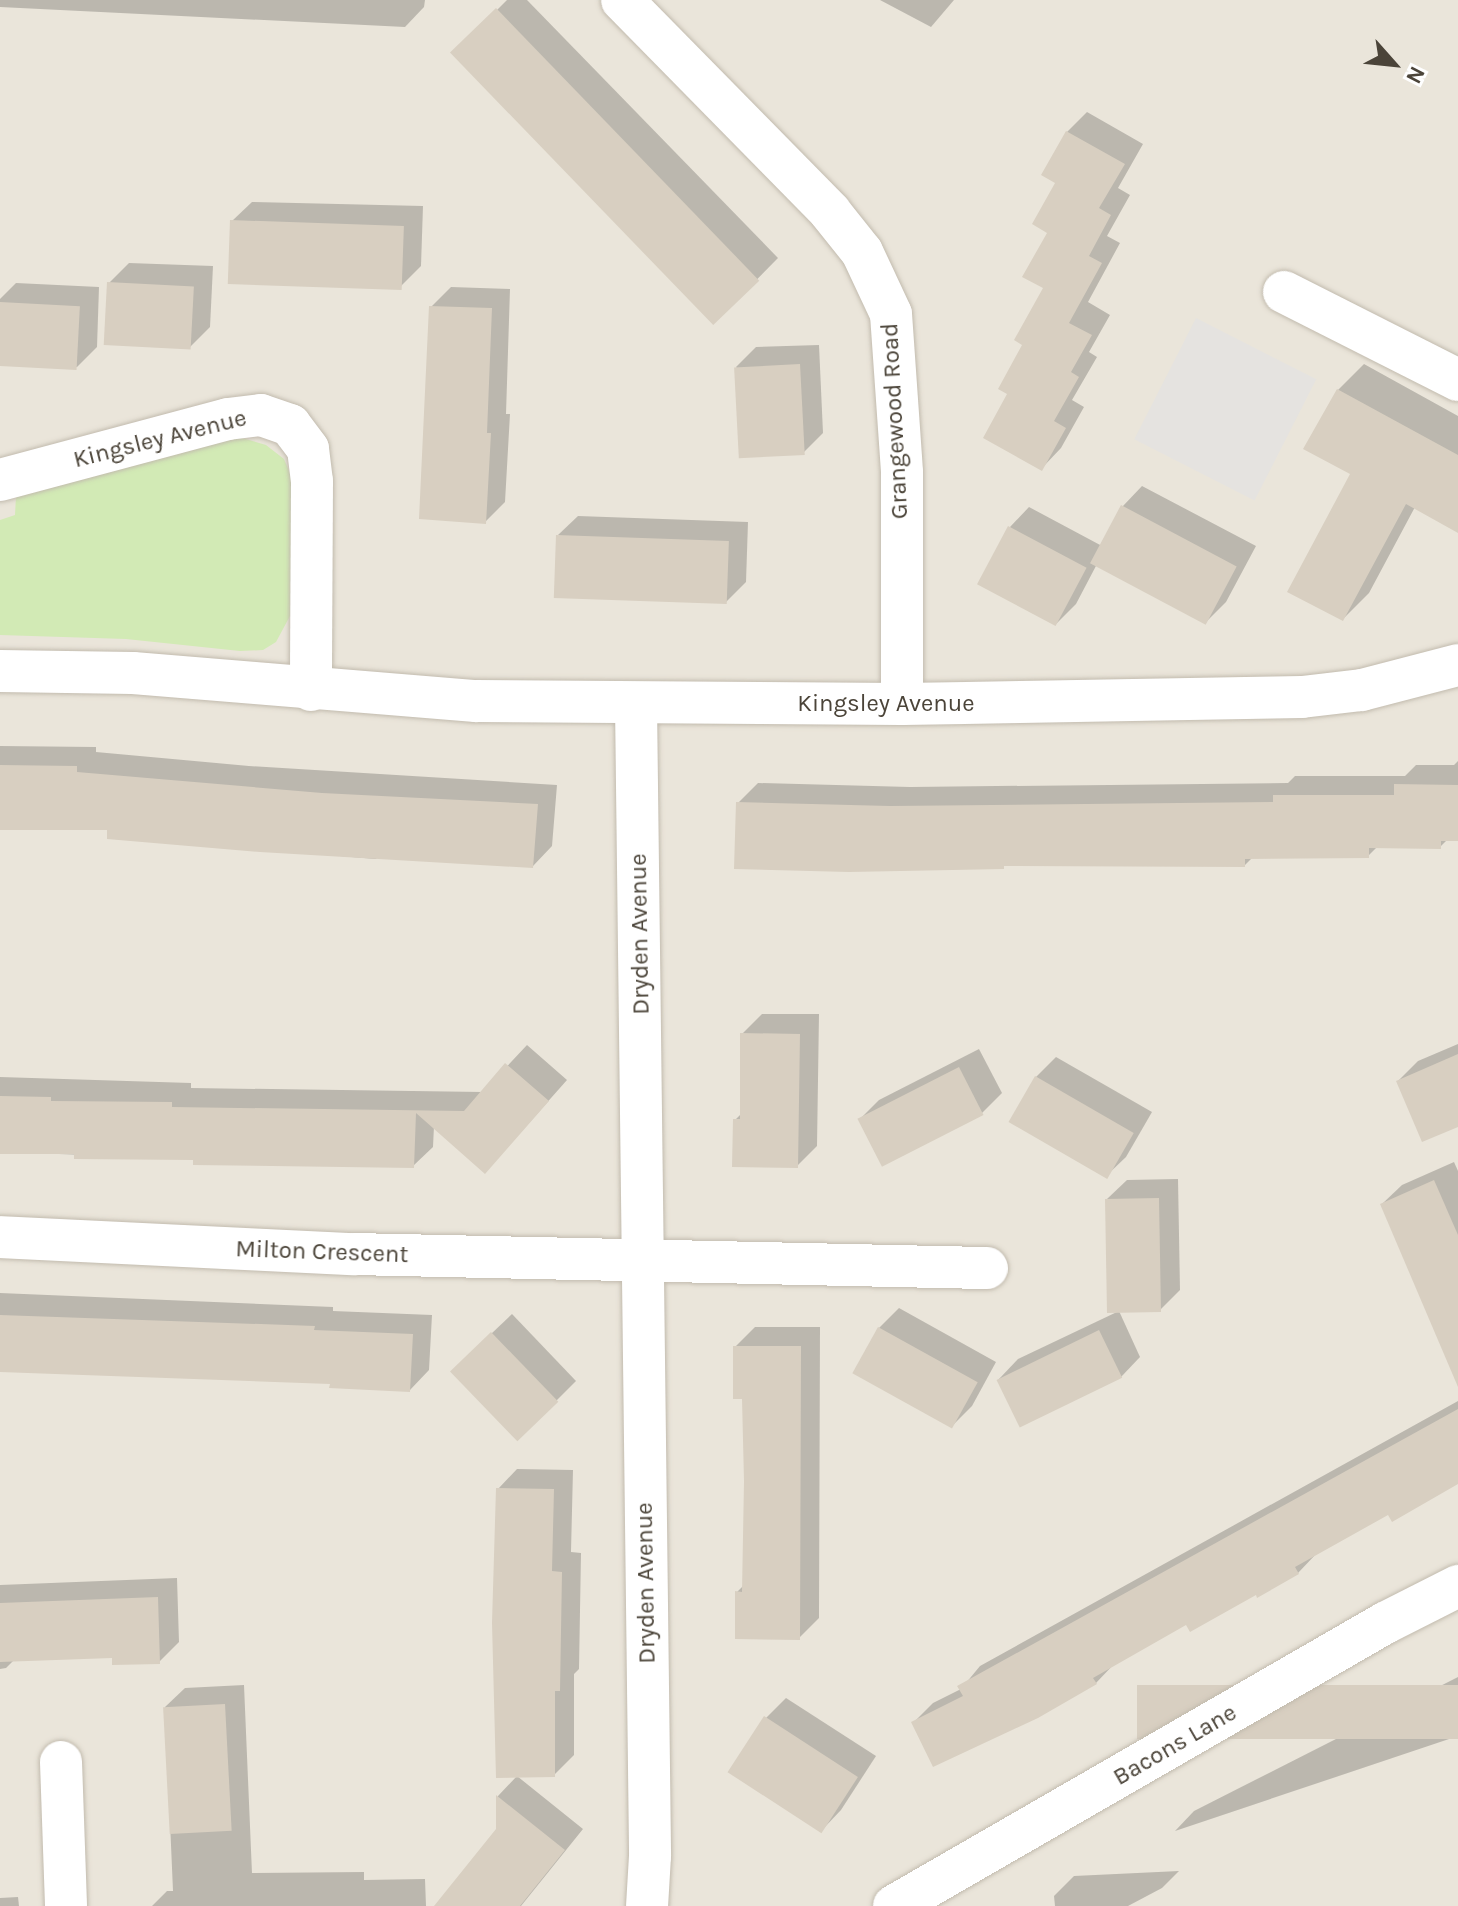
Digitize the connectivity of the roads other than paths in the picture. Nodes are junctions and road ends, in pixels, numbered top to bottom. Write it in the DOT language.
graph roads {
  1 [pos="622,0"];
  2 [pos="1284,292"];
  3 [pos="1458,380"];
  4 [pos="0,480"];
  5 [pos="1458,665"];
  6 [pos="0,671"];
  7 [pos="311,690"];
  8 [pos="636,704"];
  9 [pos="902,704"];
  10 [pos="0,1237"];
  11 [pos="644,1261"];
  12 [pos="987,1268"];
  13 [pos="1458,1586"];
  14 [pos="61,1762"];
  15 [pos="66,1906"];
  16 [pos="647,1906"];
  17 [pos="894,1906"];
  1 -- 9 [label="street, Grangewood Road"];
  2 -- 3 [label="street"];
  4 -- 7 [label="street, Kingsley Avenue"];
  5 -- 9 [label="street, Kingsley Avenue"];
  6 -- 7 [label="street, Kingsley Avenue"];
  7 -- 8 [label="street, Kingsley Avenue"];
  8 -- 9 [label="street, Kingsley Avenue"];
  8 -- 11 [label="street, Dryden Avenue"];
  10 -- 11 [label="street, Milton Crescent"];
  11 -- 12 [label="street"];
  11 -- 16 [label="street, Dryden Avenue"];
  13 -- 17 [label="street, Bacons Lane"];
  14 -- 15 [label="street"];
}
